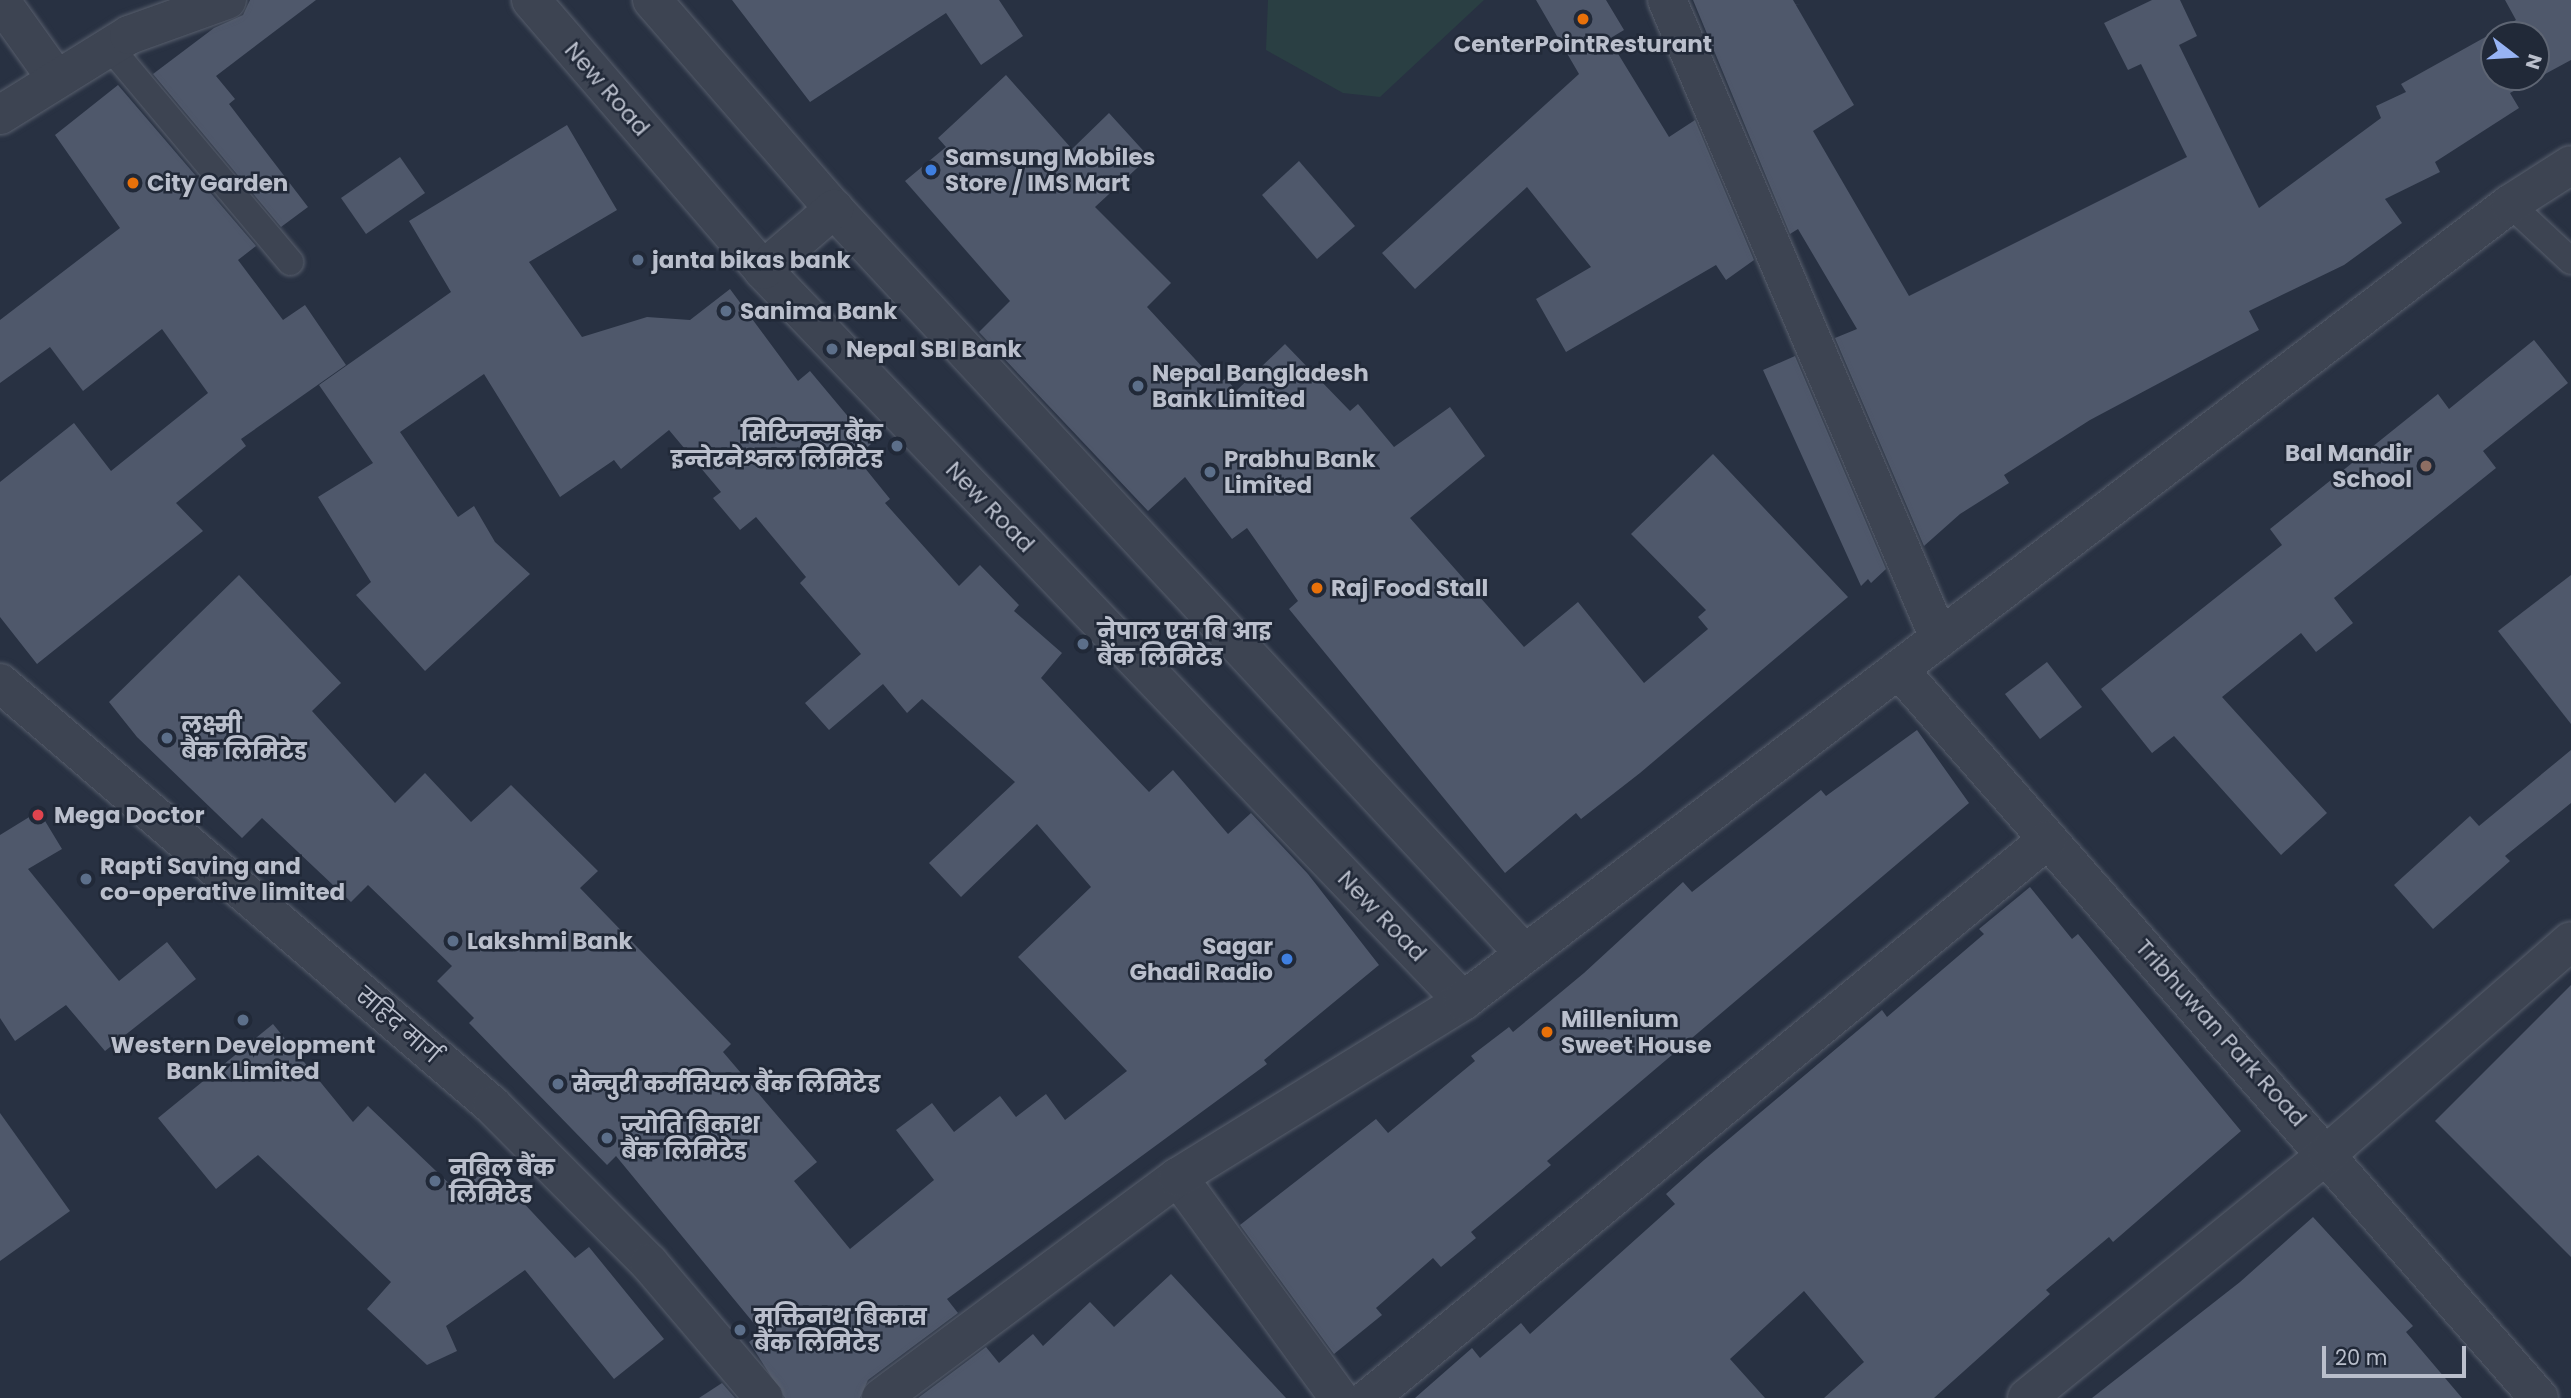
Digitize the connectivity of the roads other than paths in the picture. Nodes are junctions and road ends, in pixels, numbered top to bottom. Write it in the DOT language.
graph roads {
  1 [pos="0,0"];
  2 [pos="227,0"];
  3 [pos="531,0"];
  4 [pos="652,0"];
  5 [pos="1667,0"];
  6 [pos="109,46"];
  7 [pos="55,76"];
  8 [pos="0,115"];
  9 [pos="2571,165"];
  10 [pos="2510,204"];
  11 [pos="834,209"];
  12 [pos="2571,261"];
  13 [pos="290,262"];
  14 [pos="763,270"];
  15 [pos="1939,638"];
  16 [pos="1900,671"];
  17 [pos="0,683"];
  18 [pos="2047,840"];
  19 [pos="2571,941"];
  20 [pos="1524,953"];
  21 [pos="1463,1001"];
  22 [pos="2328,1153"];
  23 [pos="1178,1177"];
  24 [pos="764,1398"];
  25 [pos="881,1398"];
  26 [pos="1339,1398"];
  27 [pos="1369,1398"];
  28 [pos="2027,1398"];
  29 [pos="2539,1398"];
  1 -- 7 [label="street"];
  2 -- 6 [label="street"];
  3 -- 14 [label="street, New Road"];
  4 -- 11 [label="street"];
  5 -- 15 [label="street"];
  6 -- 7 [label="street"];
  6 -- 13 [label="lane"];
  7 -- 8 [label="street"];
  9 -- 10 [label="street"];
  10 -- 12 [label="lane"];
  10 -- 15 [label="street"];
  11 -- 14 [label="street"];
  11 -- 20 [label="street"];
  14 -- 21 [label="street, New Road"];
  15 -- 16 [label="street"];
  16 -- 18 [label="street, Tribhuwan Park Road"];
  16 -- 20 [label="street"];
  17 -- 24 [label="street, सहिद मार्ग"];
  18 -- 22 [label="street, Tribhuwan Park Road"];
  18 -- 27 [label="street"];
  19 -- 22 [label="street"];
  20 -- 21 [label="street"];
  21 -- 23 [label="street"];
  22 -- 28 [label="street"];
  22 -- 29 [label="street, Tribhuwan Park Road"];
  23 -- 25 [label="street"];
  23 -- 26 [label="street"];
}
